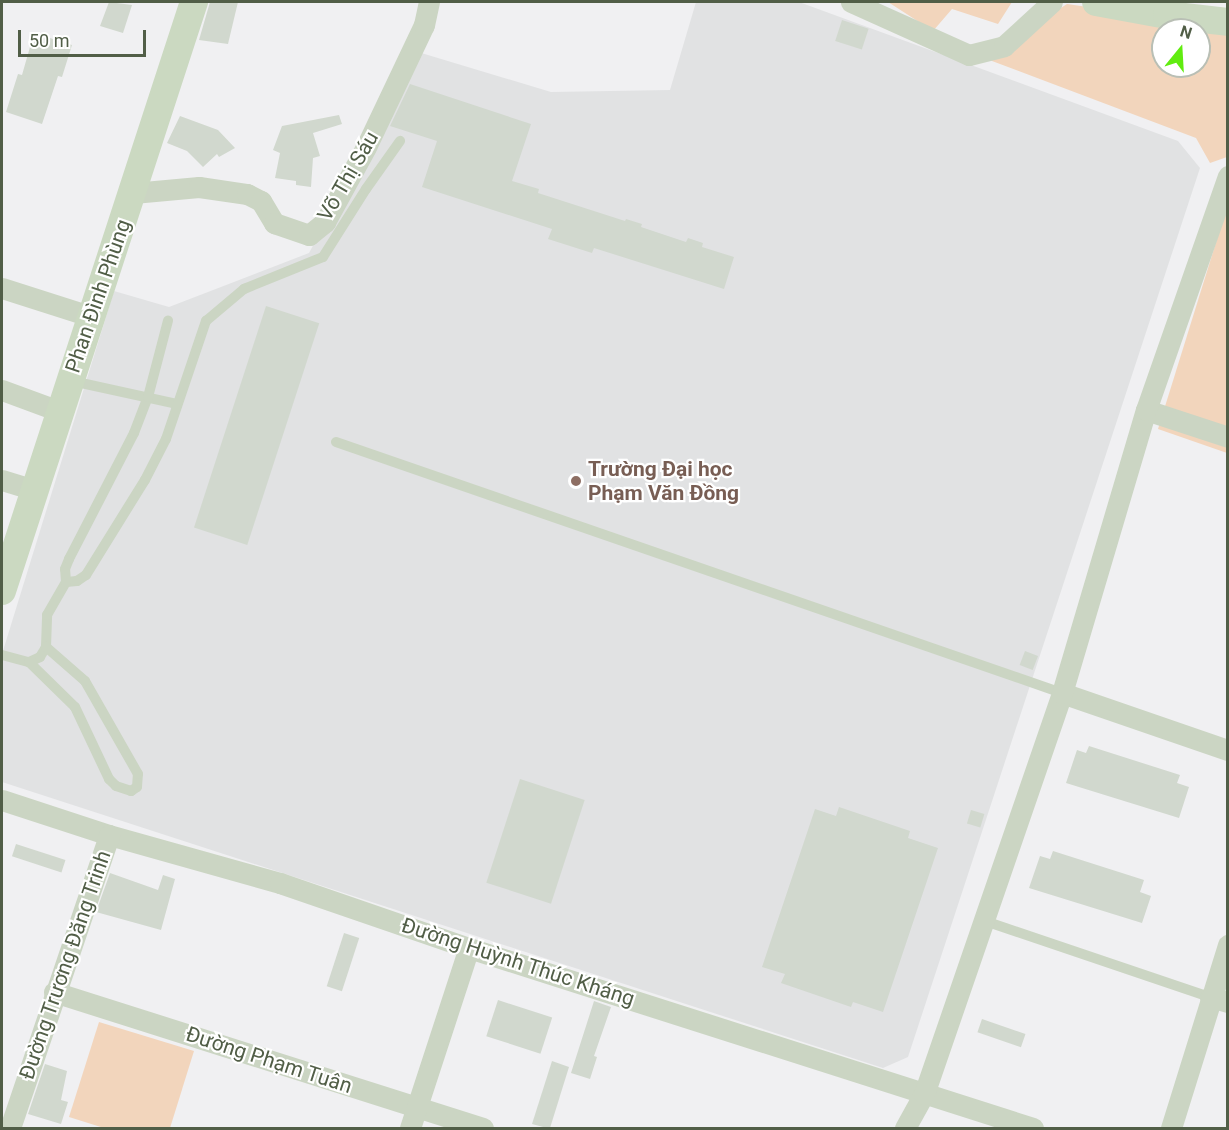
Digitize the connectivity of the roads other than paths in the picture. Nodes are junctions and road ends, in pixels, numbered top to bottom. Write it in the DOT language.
graph roads {
  1 [pos="194,2"];
  2 [pos="429,2"];
  3 [pos="851,2"];
  4 [pos="1052,2"];
  5 [pos="1096,2"];
  6 [pos="1227,22"];
  7 [pos="400,141"];
  8 [pos="1227,176"];
  9 [pos="133,193"];
  10 [pos="2,288"];
  11 [pos="90,316"];
  12 [pos="168,321"];
  13 [pos="69,380"];
  14 [pos="2,390"];
  15 [pos="148,397"];
  16 [pos="177,404"];
  17 [pos="1146,410"];
  18 [pos="59,411"];
  19 [pos="1227,438"];
  20 [pos="336,442"];
  21 [pos="2,480"];
  22 [pos="34,490"];
  23 [pos="3,580"];
  24 [pos="66,582"];
  25 [pos="46,647"];
  26 [pos="2,655"];
  27 [pos="29,662"];
  28 [pos="1062,693"];
  29 [pos="1227,750"];
  30 [pos="2,800"];
  31 [pos="109,835"];
  32 [pos="982,920"];
  33 [pos="1227,945"];
  34 [pos="469,948"];
  35 [pos="54,992"];
  36 [pos="1219,999"];
  37 [pos="924,1094"];
  38 [pos="417,1107"];
  39 [pos="10,1128"];
  40 [pos="410,1128"];
  41 [pos="483,1128"];
  42 [pos="905,1128"];
  43 [pos="1033,1128"];
  44 [pos="1171,1128"];
  1 -- 9 [label="street, Phan Đình Phùng"];
  2 -- 9 [label="street, Võ Thị Sáu"];
  3 -- 4 [label="street"];
  5 -- 6 [label="street"];
  7 -- 16 [label="lane"];
  8 -- 17 [label="street"];
  9 -- 11 [label="street, Phan Đình Phùng"];
  10 -- 11 [label="street"];
  11 -- 13 [label="street, Phan Đình Phùng"];
  12 -- 15 [label="lane"];
  13 -- 15 [label="lane"];
  13 -- 18 [label="street, Phan Đình Phùng"];
  14 -- 18 [label="street"];
  15 -- 16 [label="lane"];
  15 -- 24 [label="lane"];
  16 -- 24 [label="lane"];
  17 -- 19 [label="street"];
  17 -- 28 [label="street"];
  18 -- 22 [label="street, Phan Đình Phùng"];
  20 -- 28 [label="lane"];
  21 -- 22 [label="street"];
  22 -- 23 [label="street, Phan Đình Phùng"];
  24 -- 25 [label="lane"];
  25 -- 27 [label="lane"];
  25 -- 27 [label="lane"];
  26 -- 27 [label="lane"];
  28 -- 29 [label="street"];
  28 -- 32 [label="street"];
  30 -- 31 [label="street, Đường Huỳnh Thúc Kháng"];
  31 -- 34 [label="street, Đường Huỳnh Thúc Kháng"];
  31 -- 35 [label="street, Đường Trương Đăng Trinh"];
  32 -- 36 [label="lane"];
  32 -- 37 [label="street"];
  33 -- 36 [label="street"];
  34 -- 37 [label="street, Đường Huỳnh Thúc Kháng"];
  34 -- 38 [label="street"];
  35 -- 38 [label="street, Đường Phạm Tuân"];
  35 -- 39 [label="street, Đường Trương Đăng Trinh"];
  36 -- 44 [label="street"];
  37 -- 42 [label="street"];
  37 -- 43 [label="street, Đường Huỳnh Thúc Kháng"];
  38 -- 40 [label="street"];
  38 -- 41 [label="street, Đường Phạm Tuân"];
}
